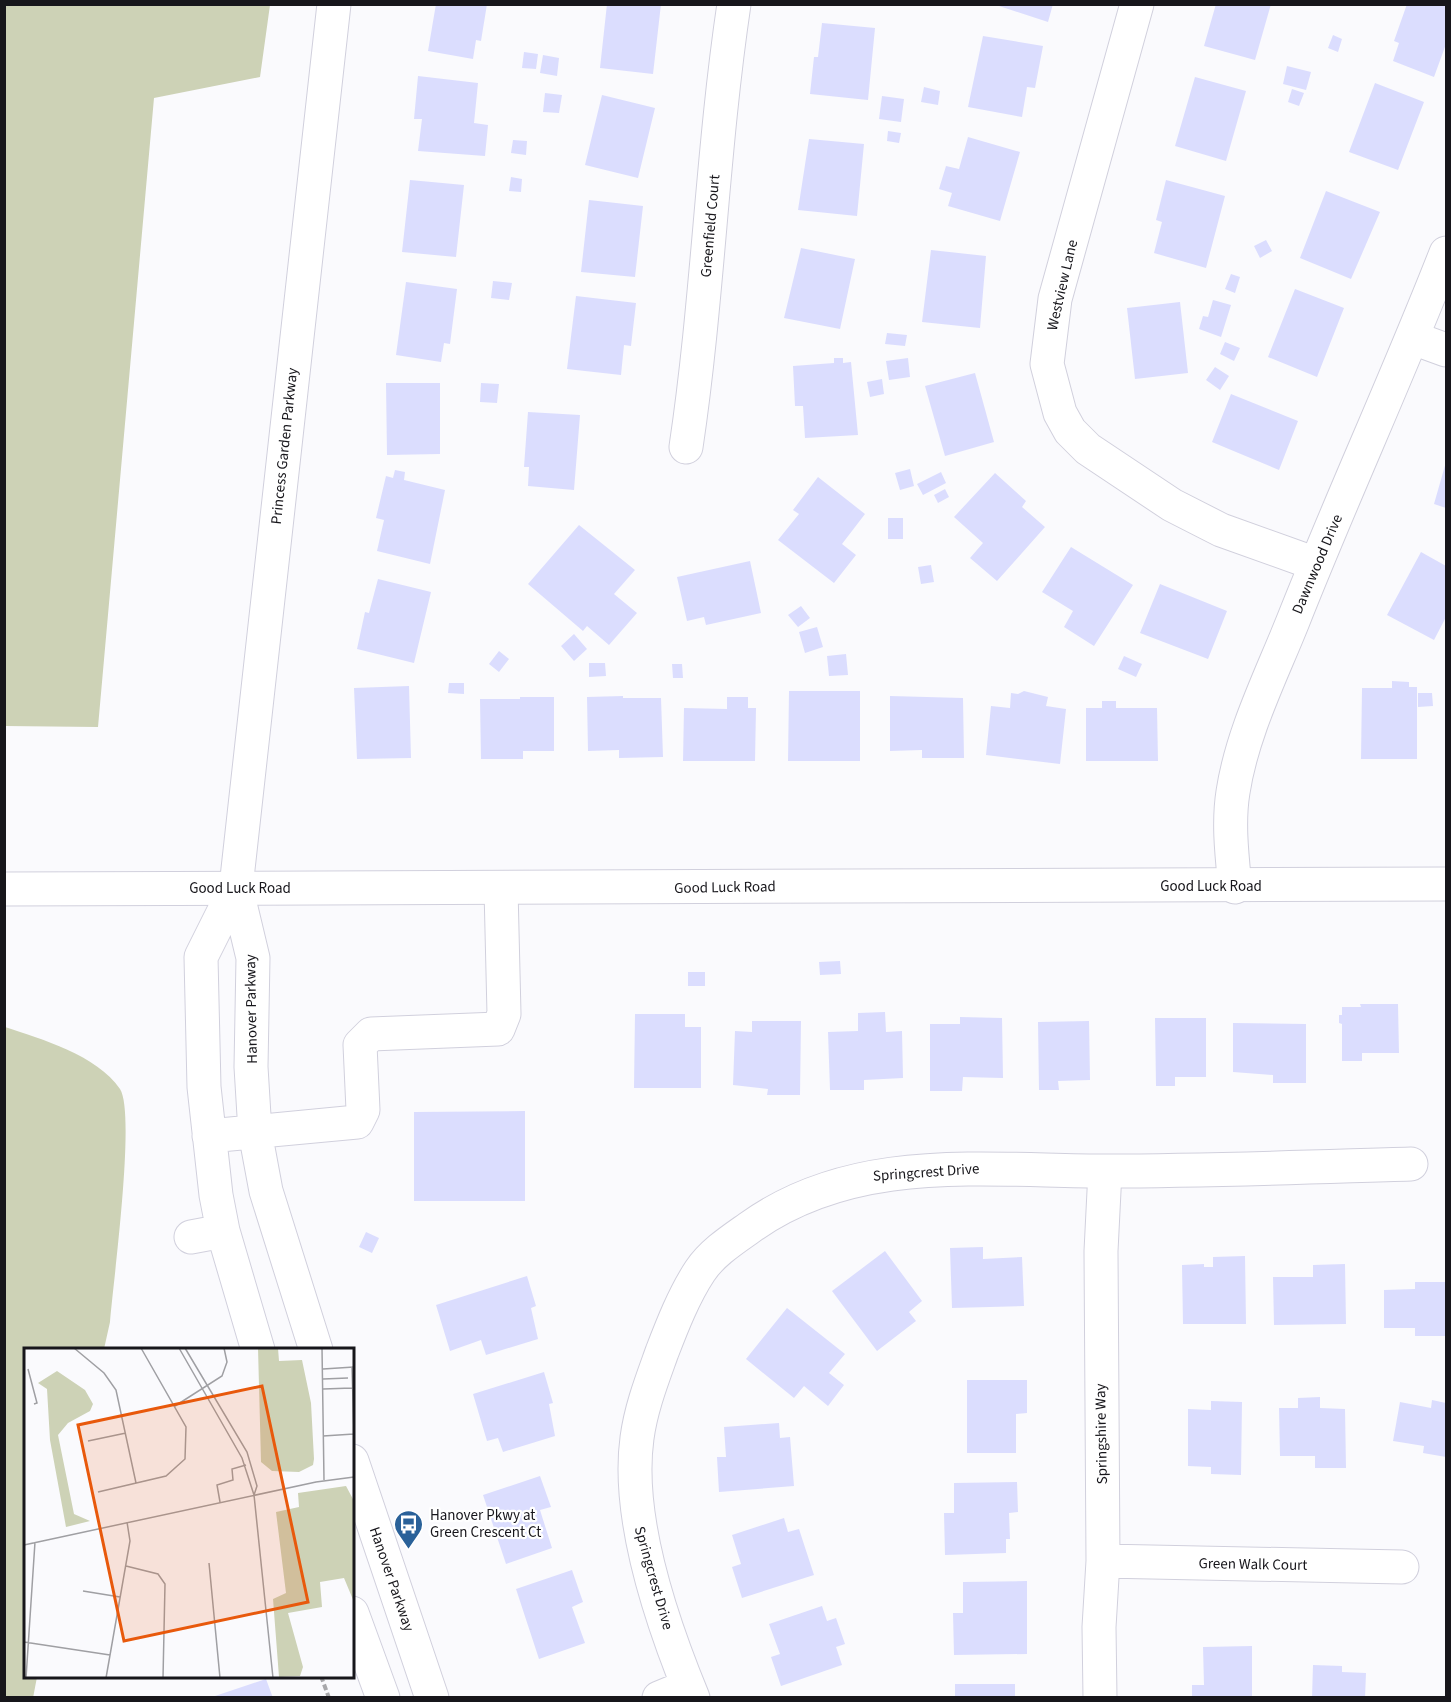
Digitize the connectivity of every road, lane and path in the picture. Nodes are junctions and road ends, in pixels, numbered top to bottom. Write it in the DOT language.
graph roads {
  1 [pos="334,4"];
  2 [pos="735,4"];
  3 [pos="1137,4"];
  4 [pos="1446,252"];
  5 [pos="1413,338"];
  6 [pos="1446,350"];
  7 [pos="687,447"];
  8 [pos="1316,564"];
  9 [pos="1446,884"];
  10 [pos="236,887"];
  11 [pos="1235,887"];
  12 [pos="4,889"];
  13 [pos="501,889"];
  14 [pos="255,1132"];
  15 [pos="209,1136"];
  16 [pos="1411,1164"];
  17 [pos="1105,1171"];
  18 [pos="223,1231"];
  19 [pos="191,1237"];
  20 [pos="257,1348"];
  21 [pos="315,1348"];
  22 [pos="354,1467"];
  23 [pos="1103,1560"];
  24 [pos="1402,1567"];
  25 [pos="354,1618"];
  26 [pos="321,1678"];
  27 [pos="680,1694"];
  28 [pos="329,1698"];
  29 [pos="383,1698"];
  30 [pos="432,1698"];
  31 [pos="1100,1698"];
  1 -- 10 [label="street, Princess Garden Parkway"];
  2 -- 7 [label="street, Greenfield Court"];
  3 -- 8 [label="street, Westview Lane"];
  4 -- 5 [label="street, Dawnwood Drive"];
  5 -- 6 [label="street"];
  5 -- 8 [label="street, Dawnwood Drive"];
  8 -- 11 [label="street, Dawnwood Drive"];
  9 -- 11 [label="street, Good Luck Road"];
  10 -- 12 [label="street, Good Luck Road"];
  10 -- 13 [label="street, Good Luck Road"];
  10 -- 14 [label="street, Hanover Parkway"];
  10 -- 15 [label="street"];
  11 -- 13 [label="street, Good Luck Road"];
  13 -- 14 [label="street"];
  14 -- 15 [label="street"];
  14 -- 21 [label="street, Hanover Parkway"];
  15 -- 18 [label="street"];
  16 -- 17 [label="street, Springcrest Drive"];
  17 -- 23 [label="street, Springshire Way"];
  17 -- 27 [label="street, Springcrest Drive"];
  18 -- 19 [label="street"];
  18 -- 20 [label="street"];
  22 -- 30 [label="street, Hanover Parkway"];
  23 -- 24 [label="street, Green Walk Court"];
  23 -- 31 [label="street, Springshire Way"];
  25 -- 29 [label="street"];
  26 -- 28 [label="path"];
}
